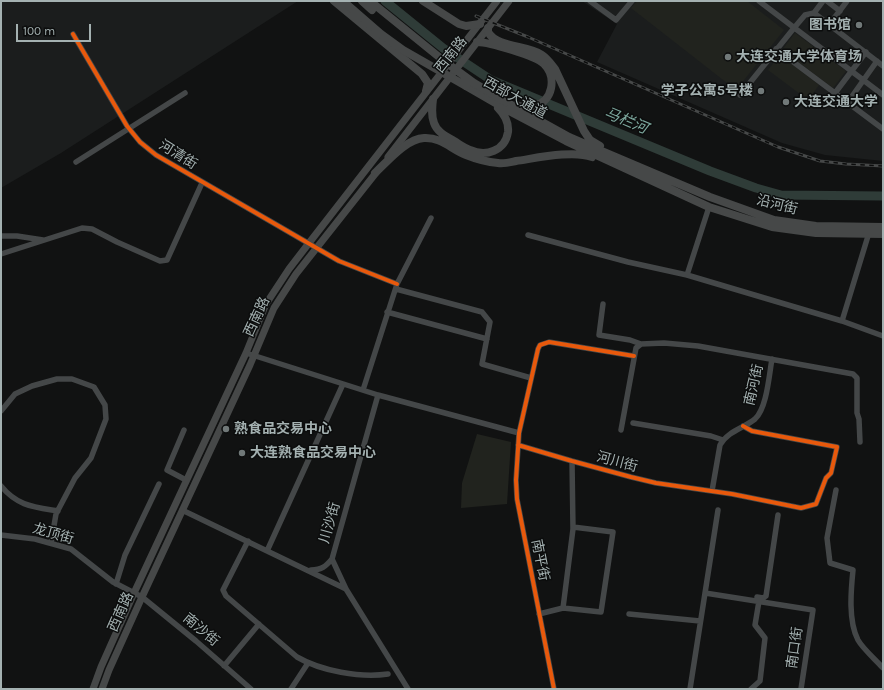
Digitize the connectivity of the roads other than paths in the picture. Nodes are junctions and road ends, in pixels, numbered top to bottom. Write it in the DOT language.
graph roads {
  1 [pos="334,1"];
  2 [pos="343,1"];
  3 [pos="362,1"];
  4 [pos="370,1"];
  5 [pos="423,1"];
  6 [pos="497,1"];
  7 [pos="509,1"];
  8 [pos="590,1"];
  9 [pos="632,1"];
  10 [pos="759,1"];
  11 [pos="823,1"];
  12 [pos="827,1"];
  13 [pos="848,1"];
  14 [pos="840,11"];
  15 [pos="814,13"];
  16 [pos="480,24"];
  17 [pos="830,25"];
  18 [pos="488,28"];
  19 [pos="794,28"];
  20 [pos="73,34"];
  21 [pos="476,44"];
  22 [pos="776,49"];
  23 [pos="866,52"];
  24 [pos="877,61"];
  25 [pos="883,66"];
  26 [pos="852,71"];
  27 [pos="864,80"];
  28 [pos="466,86"];
  29 [pos="426,91"];
  30 [pos="185,93"];
  31 [pos="835,93"];
  32 [pos="740,95"];
  33 [pos="883,95"];
  34 [pos="487,98"];
  35 [pos="432,99"];
  36 [pos="506,102"];
  37 [pos="848,102"];
  38 [pos="129,128"];
  39 [pos="883,129"];
  40 [pos="76,162"];
  41 [pos="643,169"];
  42 [pos="375,173"];
  43 [pos="648,179"];
  44 [pos="202,183"];
  45 [pos="672,185"];
  46 [pos="710,207"];
  47 [pos="431,218"];
  48 [pos="774,220"];
  49 [pos="883,222"];
  50 [pos="883,227"];
  51 [pos="824,233"];
  52 [pos="528,235"];
  53 [pos="1,236"];
  54 [pos="868,236"];
  55 [pos="883,236"];
  56 [pos="45,240"];
  57 [pos="308,243"];
  58 [pos="317,248"];
  59 [pos="1,254"];
  60 [pos="687,275"];
  61 [pos="397,287"];
  62 [pos="603,304"];
  63 [pos="387,312"];
  64 [pos="842,321"];
  65 [pos="883,336"];
  66 [pos="487,339"];
  67 [pos="641,344"];
  68 [pos="246,353"];
  69 [pos="254,356"];
  70 [pos="634,356"];
  71 [pos="772,359"];
  72 [pos="531,378"];
  73 [pos="343,384"];
  74 [pos="363,390"];
  75 [pos="378,394"];
  76 [pos="1,411"];
  77 [pos="633,422"];
  78 [pos="743,426"];
  79 [pos="184,430"];
  80 [pos="621,430"];
  81 [pos="519,433"];
  82 [pos="723,440"];
  83 [pos="860,442"];
  84 [pos="518,444"];
  85 [pos="572,461"];
  86 [pos="186,480"];
  87 [pos="159,484"];
  88 [pos="1,486"];
  89 [pos="836,490"];
  90 [pos="712,491"];
  91 [pos="182,510"];
  92 [pos="718,510"];
  93 [pos="58,511"];
  94 [pos="778,515"];
  95 [pos="573,526"];
  96 [pos="1,535"];
  97 [pos="248,541"];
  98 [pos="51,543"];
  99 [pos="267,551"];
  100 [pos="332,559"];
  101 [pos="308,570"];
  102 [pos="116,584"];
  103 [pos="346,589"];
  104 [pos="705,592"];
  105 [pos="134,593"];
  106 [pos="142,597"];
  107 [pos="733,597"];
  108 [pos="759,601"];
  109 [pos="563,608"];
  110 [pos="539,614"];
  111 [pos="629,614"];
  112 [pos="700,621"];
  113 [pos="258,624"];
  114 [pos="308,663"];
  115 [pos="224,666"];
  116 [pos="883,668"];
  117 [pos="388,674"];
  118 [pos="93,689"];
  119 [pos="102,689"];
  120 [pos="251,689"];
  121 [pos="291,689"];
  122 [pos="408,689"];
  123 [pos="554,689"];
  124 [pos="690,689"];
  125 [pos="751,689"];
  126 [pos="802,689"];
  1 -- 29 [label="highway"];
  2 -- 28 [label="highway, bridge"];
  3 -- 28 [label="highway, 西部大通道, bridge"];
  4 -- 36 [label="highway, 西部大通道, bridge"];
  5 -- 16 [label="highway"];
  6 -- 16 [label="main road, 西南路"];
  7 -- 18 [label="main road, 西南路"];
  8 -- 9 [label="street"];
  10 -- 19 [label="street"];
  11 -- 15 [label="street"];
  12 -- 14 [label="street"];
  13 -- 14 [label="street"];
  14 -- 17 [label="street"];
  15 -- 17 [label="street"];
  15 -- 19 [label="street"];
  16 -- 29 [label="main road, 西南路, bridge"];
  17 -- 23 [label="street"];
  18 -- 21 [label="main road, 西南路"];
  18 -- 41 [label="highway"];
  19 -- 22 [label="street"];
  19 -- 26 [label="street"];
  20 -- 38 [label="street, 河清街"];
  21 -- 35 [label="main road, 西南路, bridge"];
  21 -- 36 [label="highway"];
  22 -- 31 [label="street"];
  22 -- 32 [label="street"];
  23 -- 24 [label="street"];
  23 -- 26 [label="street"];
  24 -- 25 [label="street"];
  24 -- 27 [label="street"];
  26 -- 27 [label="street"];
  26 -- 31 [label="street"];
  27 -- 33 [label="street"];
  27 -- 37 [label="street"];
  28 -- 34 [label="highway, 西部大通道"];
  29 -- 57 [label="main road, 西南路"];
  30 -- 38 [label="street"];
  31 -- 37 [label="street"];
  34 -- 35 [label="highway"];
  34 -- 43 [label="highway, 西部大通道"];
  35 -- 42 [label="main road, 西南路"];
  36 -- 41 [label="highway, 西部大通道"];
  37 -- 39 [label="street"];
  38 -- 40 [label="street"];
  38 -- 44 [label="street, 河清街"];
  41 -- 45 [label="highway, 西部大通道"];
  42 -- 43 [label="highway"];
  42 -- 58 [label="main road, 西南路"];
  43 -- 45 [label="highway, 西部大通道"];
  44 -- 56 [label="street"];
  44 -- 57 [label="street, 河清街"];
  45 -- 46 [label="highway, 沿河街"];
  45 -- 48 [label="highway, 沿河街"];
  46 -- 51 [label="highway, 沿河街"];
  46 -- 60 [label="street"];
  47 -- 61 [label="street"];
  48 -- 49 [label="highway"];
  48 -- 50 [label="highway, 沿河街"];
  51 -- 54 [label="highway"];
  51 -- 55 [label="highway, 沿河街"];
  52 -- 60 [label="street"];
  53 -- 56 [label="street"];
  54 -- 55 [label="highway"];
  54 -- 64 [label="street"];
  56 -- 59 [label="street"];
  57 -- 58 [label="street, 河清街"];
  57 -- 68 [label="main road, 西南路"];
  58 -- 61 [label="street, 河清街"];
  58 -- 69 [label="main road, 西南路"];
  60 -- 64 [label="street"];
  61 -- 63 [label="street"];
  61 -- 66 [label="street, 河清街"];
  62 -- 67 [label="street"];
  63 -- 66 [label="street"];
  63 -- 74 [label="street"];
  64 -- 65 [label="street"];
  66 -- 72 [label="street, 河清街"];
  67 -- 70 [label="street"];
  67 -- 71 [label="street"];
  68 -- 69 [label="street"];
  68 -- 86 [label="main road, 西南路"];
  69 -- 73 [label="street"];
  69 -- 91 [label="main road, 西南路"];
  70 -- 72 [label="street"];
  70 -- 80 [label="street"];
  71 -- 78 [label="street, 南河街"];
  71 -- 83 [label="street"];
  72 -- 81 [label="street"];
  73 -- 74 [label="street"];
  73 -- 99 [label="street"];
  74 -- 75 [label="street"];
  75 -- 81 [label="street"];
  75 -- 100 [label="street, 川沙街"];
  76 -- 93 [label="street"];
  77 -- 82 [label="street"];
  78 -- 82 [label="street, 南河街"];
  78 -- 90 [label="street, 河川街"];
  79 -- 86 [label="street"];
  81 -- 84 [label="street, 南平街"];
  82 -- 90 [label="street"];
  84 -- 85 [label="street, 河川街"];
  84 -- 110 [label="street, 南平街"];
  85 -- 90 [label="street, 河川街"];
  85 -- 95 [label="street"];
  86 -- 105 [label="main road, 西南路"];
  87 -- 102 [label="street"];
  88 -- 93 [label="street"];
  89 -- 116 [label="street"];
  91 -- 97 [label="street"];
  91 -- 106 [label="main road, 西南路"];
  92 -- 104 [label="street"];
  93 -- 98 [label="street"];
  94 -- 107 [label="street"];
  95 -- 109 [label="street"];
  95 -- 109 [label="street"];
  96 -- 98 [label="street, 龙顶街"];
  97 -- 99 [label="street"];
  97 -- 113 [label="street"];
  98 -- 102 [label="street, 龙顶街"];
  99 -- 101 [label="street"];
  100 -- 101 [label="street"];
  100 -- 103 [label="street, 川沙街"];
  101 -- 103 [label="street"];
  102 -- 105 [label="street, 龙顶街"];
  103 -- 122 [label="street, 川沙街"];
  104 -- 107 [label="street"];
  104 -- 112 [label="street"];
  105 -- 106 [label="street, 南沙街"];
  105 -- 118 [label="main road, 西南路"];
  106 -- 115 [label="street, 南沙街"];
  106 -- 119 [label="main road, 西南路"];
  107 -- 108 [label="street"];
  108 -- 125 [label="street"];
  108 -- 126 [label="street, 南口街"];
  109 -- 110 [label="street"];
  110 -- 123 [label="street, 南平街"];
  111 -- 112 [label="street"];
  112 -- 124 [label="street"];
  113 -- 114 [label="street"];
  113 -- 115 [label="street"];
  114 -- 117 [label="street"];
  114 -- 121 [label="street"];
  115 -- 120 [label="street, 南沙街"];
}
